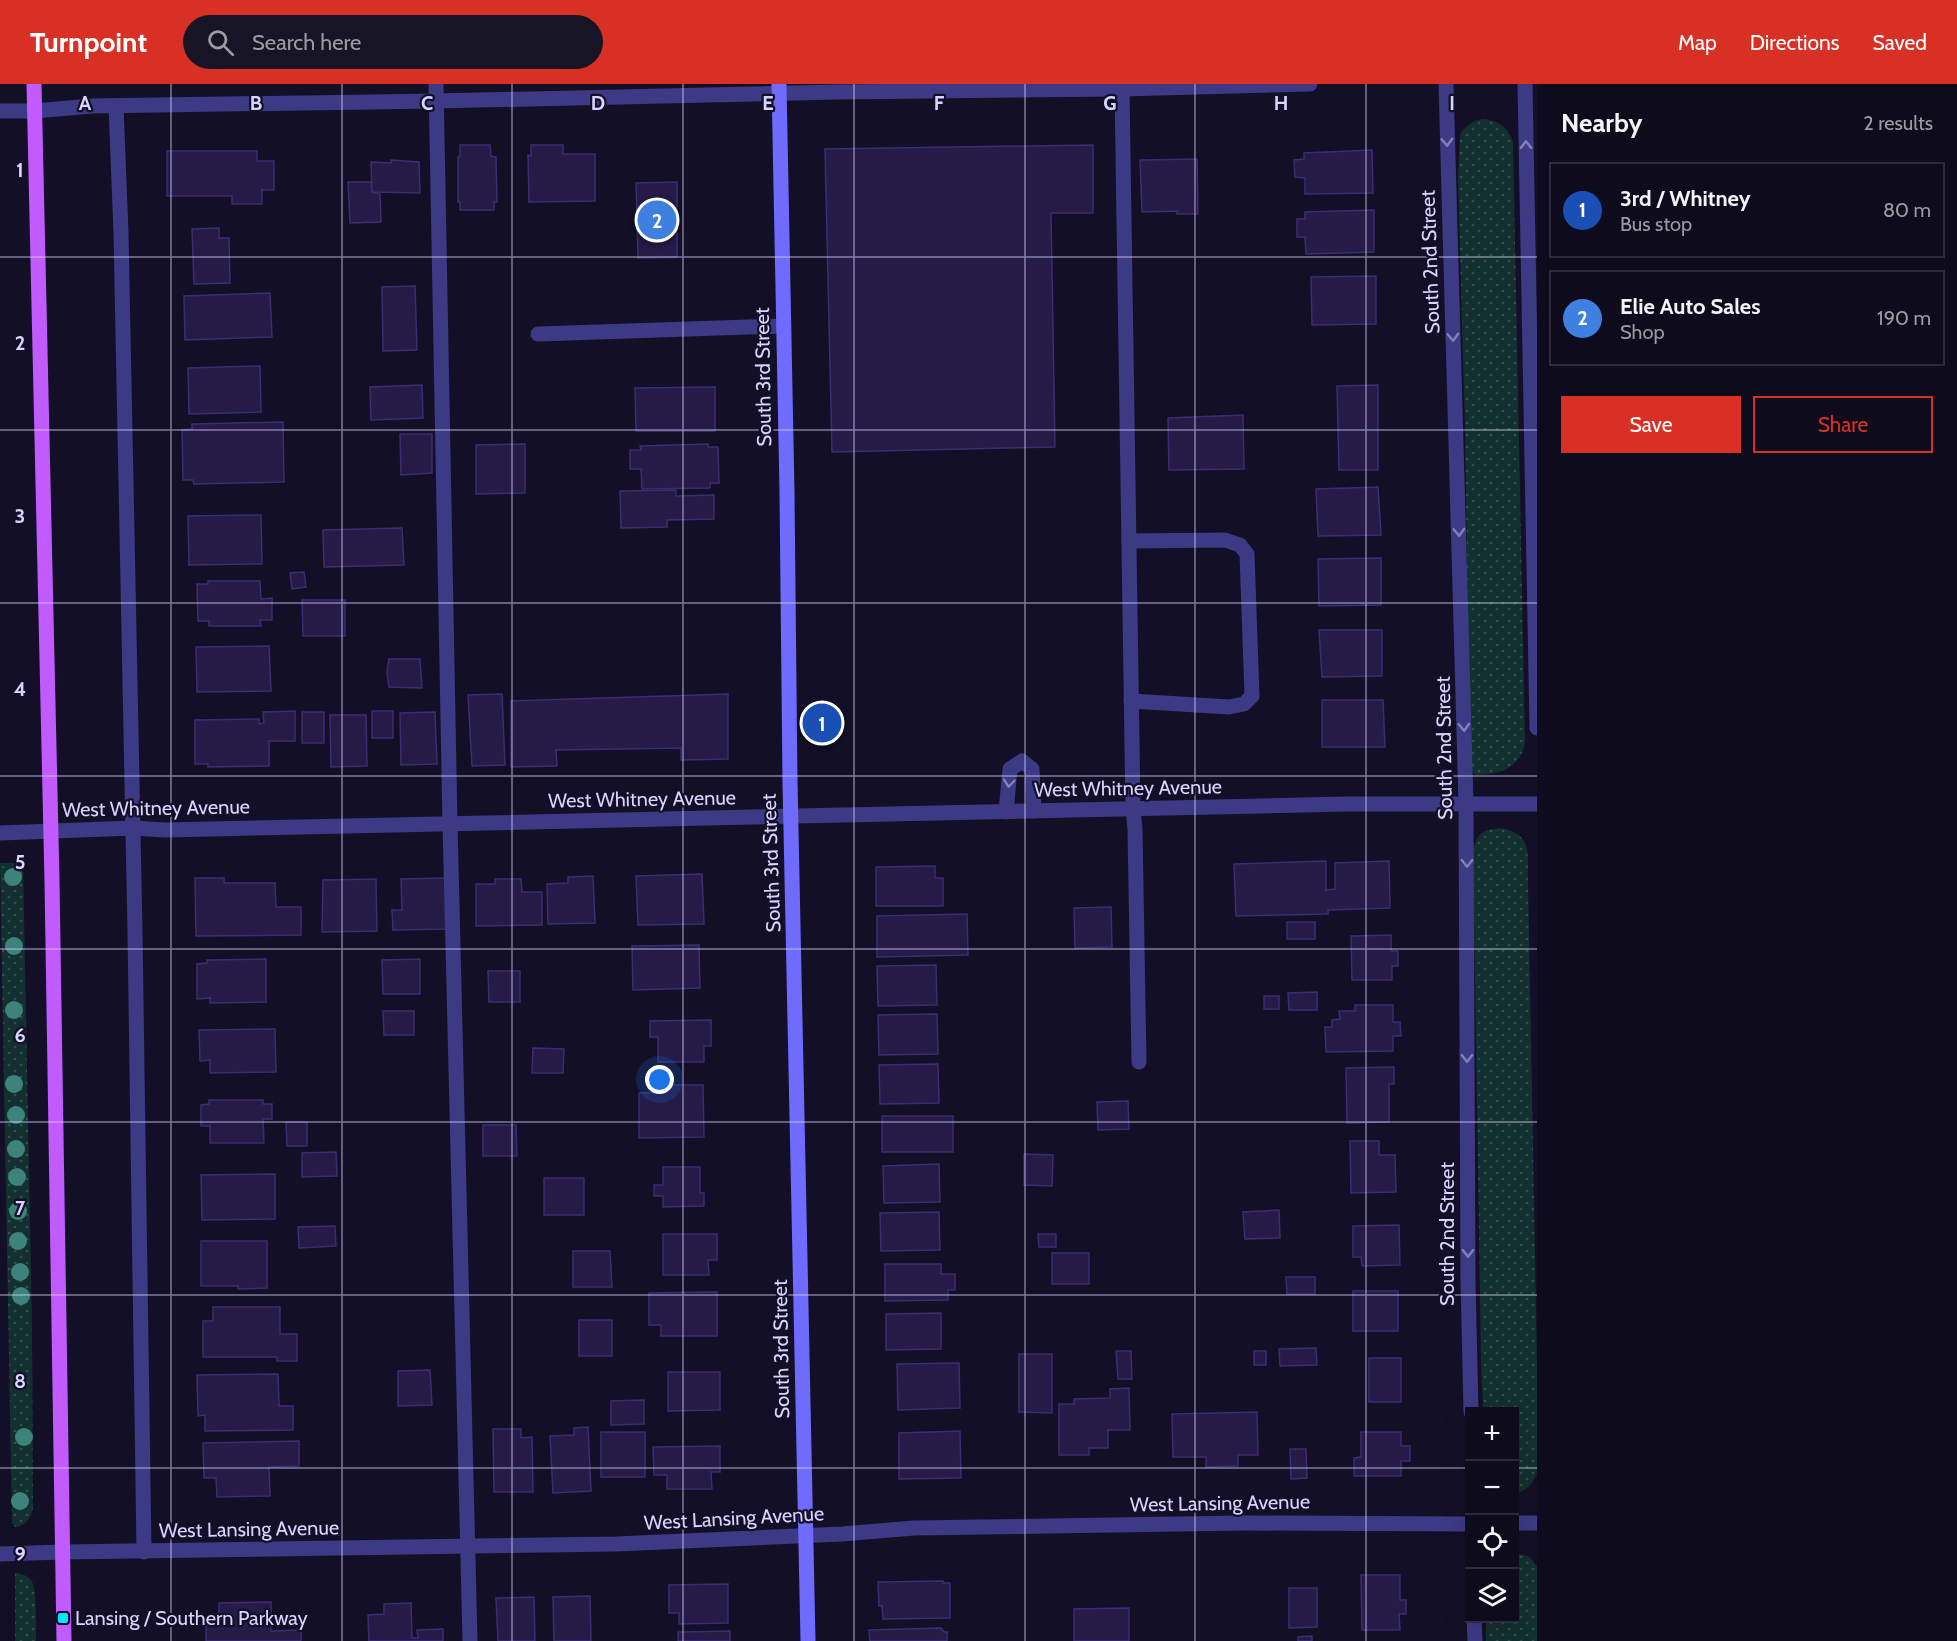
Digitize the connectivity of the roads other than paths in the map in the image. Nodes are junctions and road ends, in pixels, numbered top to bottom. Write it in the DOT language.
graph roads {
  1 [pos="34,84"];
  2 [pos="436,84"];
  3 [pos="1310,84"];
  4 [pos="1446,84"];
  5 [pos="1525,84"];
  6 [pos="1119,87"];
  7 [pos="943,88"];
  8 [pos="779,89"];
  9 [pos="436,101"];
  10 [pos="116,106"];
  11 [pos="0,111"];
  12 [pos="34,111"];
  13 [pos="783,326"];
  14 [pos="538,334"];
  15 [pos="1129,542"];
  16 [pos="1131,701"];
  17 [pos="1537,728"];
  18 [pos="1466,804"];
  19 [pos="1537,804"];
  20 [pos="1133,809"];
  21 [pos="1034,811"];
  22 [pos="1006,812"];
  23 [pos="791,816"];
  24 [pos="450,824"];
  25 [pos="133,828"];
  26 [pos="51,831"];
  27 [pos="0,833"];
  28 [pos="1139,1062"];
  29 [pos="1471,1407"];
  30 [pos="1519,1523"];
  31 [pos="1537,1523"];
  32 [pos="1465,1524"];
  33 [pos="806,1535"];
  34 [pos="468,1547"];
  35 [pos="63,1552"];
  36 [pos="144,1552"];
  37 [pos="0,1554"];
  38 [pos="1474,1623"];
  39 [pos="64,1641"];
  40 [pos="470,1641"];
  41 [pos="808,1641"];
  42 [pos="1475,1641"];
  1 -- 12 [label="main road"];
  2 -- 9 [label="street"];
  3 -- 6 [label="street"];
  4 -- 18 [label="street, South 2nd Street, one-way"];
  17 -- 5 [label="street, one-way"];
  6 -- 7 [label="street"];
  6 -- 15 [label="street"];
  7 -- 8 [label="street"];
  8 -- 9 [label="street"];
  8 -- 13 [label="main road, South 3rd Street"];
  9 -- 10 [label="street"];
  9 -- 24 [label="street"];
  10 -- 12 [label="street"];
  10 -- 25 [label="street"];
  11 -- 12 [label="street"];
  12 -- 26 [label="main road"];
  13 -- 14 [label="street"];
  13 -- 23 [label="main road, South 3rd Street"];
  15 -- 16 [label="street"];
  15 -- 16 [label="street"];
  16 -- 20 [label="street"];
  18 -- 19 [label="street, West Whitney Avenue"];
  18 -- 20 [label="street, West Whitney Avenue"];
  18 -- 29 [label="street, South 2nd Street, one-way"];
  20 -- 21 [label="street, West Whitney Avenue"];
  20 -- 28 [label="street"];
  21 -- 22 [label="street, West Whitney Avenue"];
  21 -- 22 [label="street, one-way"];
  22 -- 23 [label="street, West Whitney Avenue"];
  23 -- 24 [label="street, West Whitney Avenue"];
  23 -- 33 [label="main road, South 3rd Street"];
  24 -- 25 [label="street, West Whitney Avenue"];
  24 -- 34 [label="street"];
  25 -- 26 [label="street, West Whitney Avenue"];
  25 -- 36 [label="street"];
  26 -- 27 [label="street, West Whitney Avenue"];
  26 -- 35 [label="main road"];
  30 -- 31 [label="street"];
  32 -- 33 [label="street, West Lansing Avenue"];
  33 -- 34 [label="street, West Lansing Avenue"];
  33 -- 41 [label="main road, South 3rd Street"];
  34 -- 36 [label="street, West Lansing Avenue"];
  34 -- 40 [label="street"];
  35 -- 36 [label="street, West Lansing Avenue"];
  35 -- 37 [label="street, West Lansing Avenue"];
  35 -- 39 [label="main road"];
  38 -- 42 [label="street"];
}
